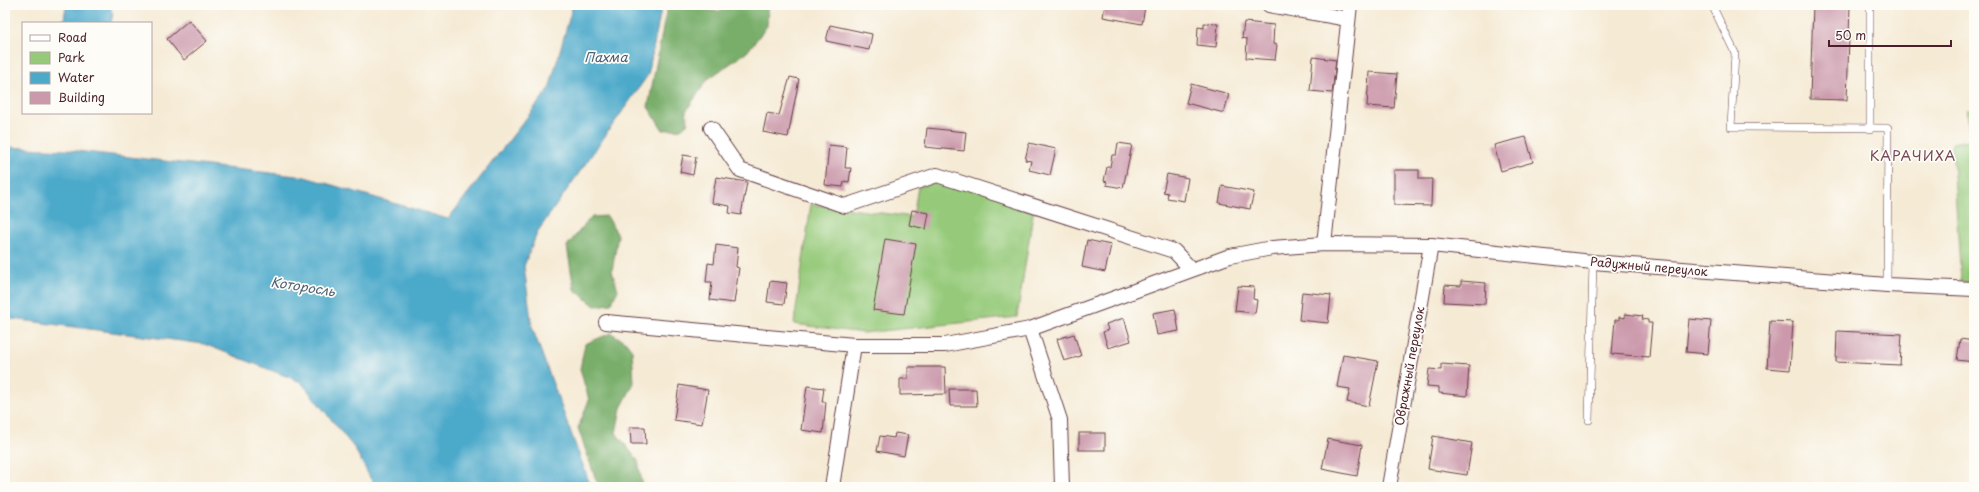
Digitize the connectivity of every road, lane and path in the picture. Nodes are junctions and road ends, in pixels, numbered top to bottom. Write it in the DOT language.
graph roads {
  1 [pos="1269,5"];
  2 [pos="1350,5"];
  3 [pos="1712,5"];
  4 [pos="1870,5"];
  5 [pos="1348,19"];
  6 [pos="711,128"];
  7 [pos="1870,130"];
  8 [pos="1324,244"];
  9 [pos="1431,245"];
  10 [pos="1593,262"];
  11 [pos="1191,269"];
  12 [pos="1887,285"];
  13 [pos="1974,289"];
  14 [pos="606,322"];
  15 [pos="1030,329"];
  16 [pos="854,345"];
  17 [pos="1589,420"];
  18 [pos="832,487"];
  19 [pos="1062,487"];
  20 [pos="1389,487"];
  1 -- 5 [label="street"];
  2 -- 5 [label="street"];
  3 -- 7 [label="lane"];
  4 -- 7 [label="lane"];
  5 -- 8 [label="street"];
  6 -- 11 [label="street"];
  7 -- 12 [label="lane"];
  8 -- 9 [label="street, Радужный переулок"];
  8 -- 11 [label="street, Радужный переулок"];
  9 -- 10 [label="street, Радужный переулок"];
  9 -- 20 [label="street, Овражный переулок"];
  10 -- 12 [label="street, Радужный переулок"];
  10 -- 17 [label="lane"];
  11 -- 15 [label="street, Радужный переулок"];
  12 -- 13 [label="street, Радужный переулок"];
  14 -- 16 [label="street, Радужный переулок"];
  15 -- 16 [label="street, Радужный переулок"];
  15 -- 19 [label="street"];
  16 -- 18 [label="street"];
}
